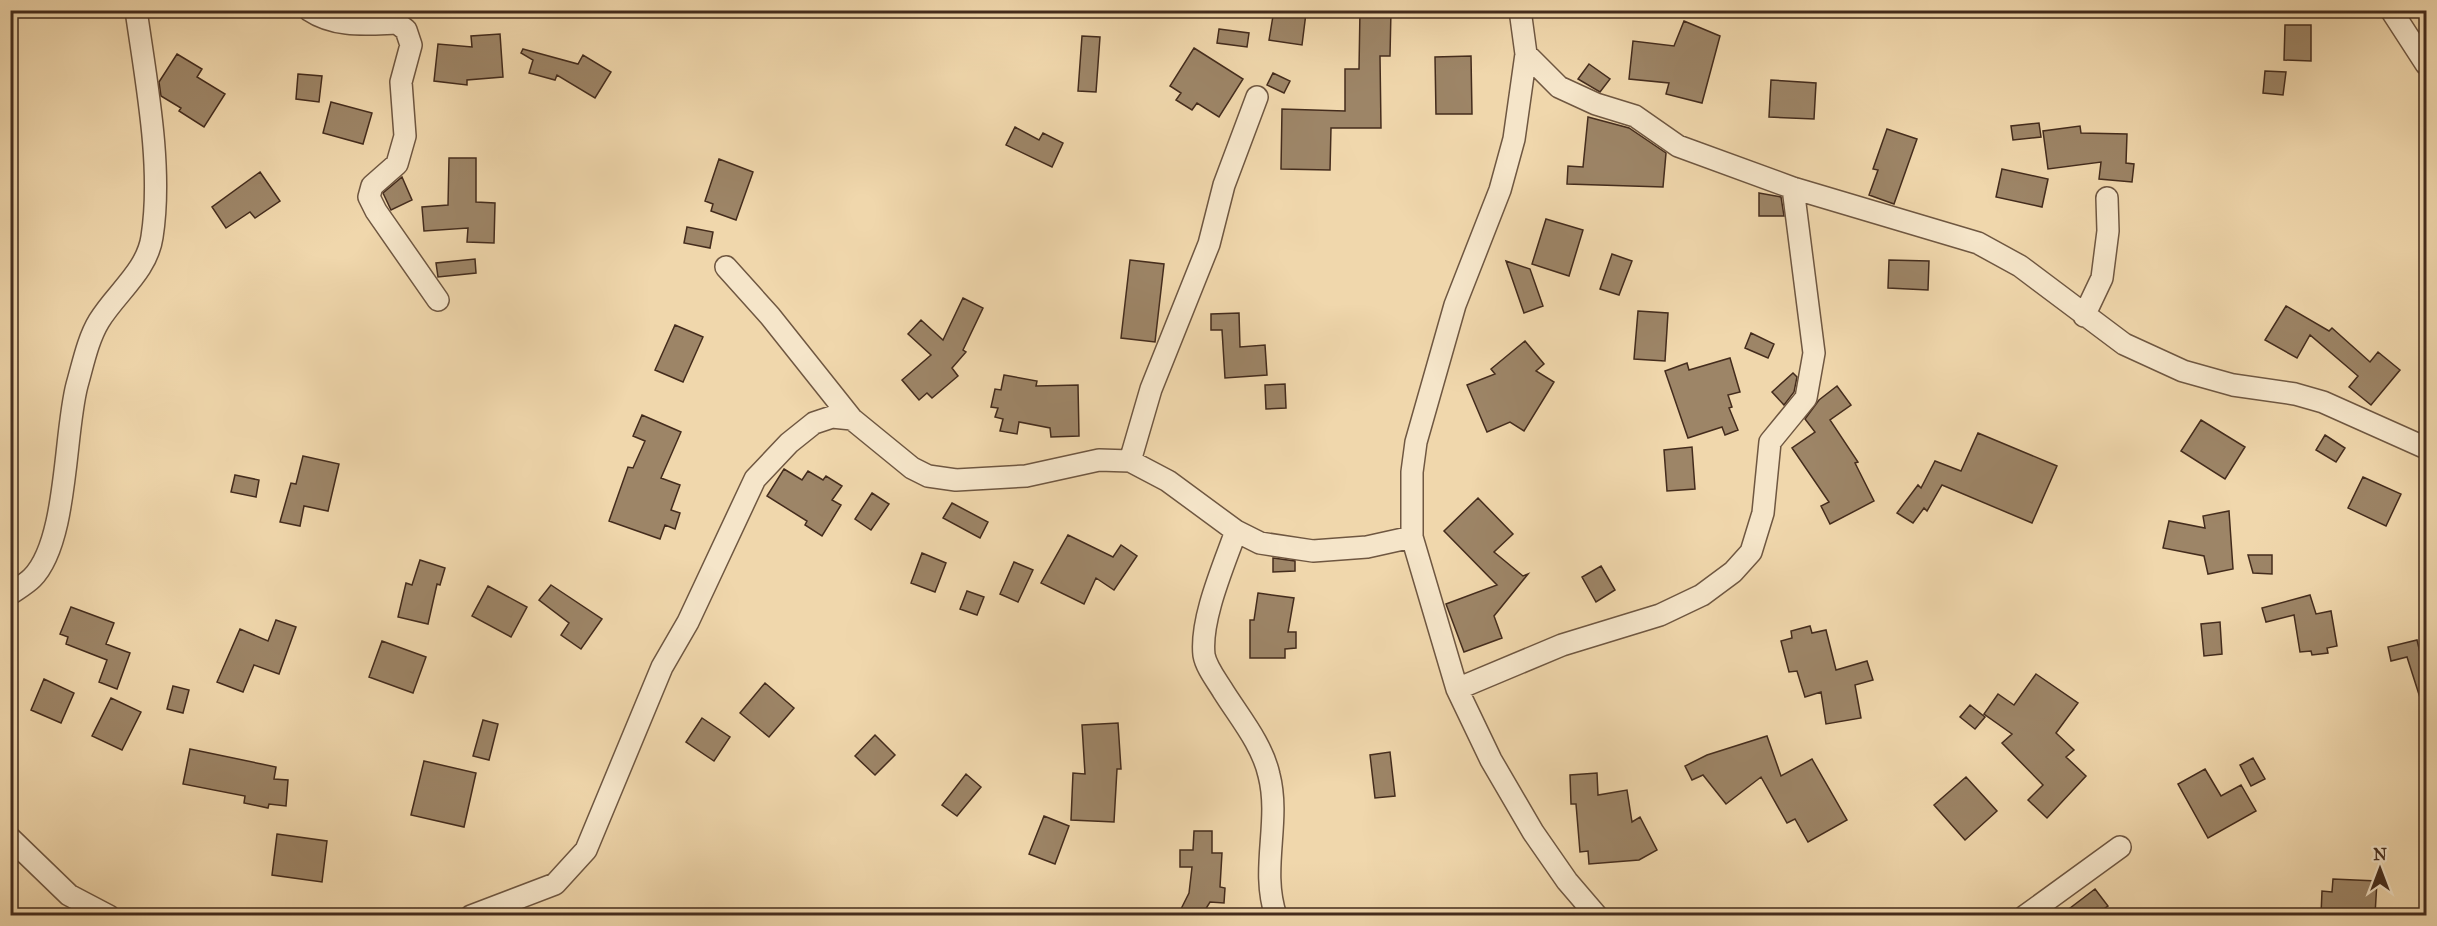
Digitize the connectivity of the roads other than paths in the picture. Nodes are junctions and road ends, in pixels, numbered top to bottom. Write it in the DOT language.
graph roads {
  1 [pos="136,10"];
  2 [pos="309,10"];
  3 [pos="1520,10"];
  4 [pos="2391,10"];
  5 [pos="1526,54"];
  6 [pos="2427,64"];
  7 [pos="1257,97"];
  8 [pos="1793,188"];
  9 [pos="2107,198"];
  10 [pos="726,267"];
  11 [pos="438,300"];
  12 [pos="2084,316"];
  13 [pos="852,419"];
  14 [pos="2427,448"];
  15 [pos="1130,461"];
  16 [pos="1236,531"];
  17 [pos="1412,537"];
  18 [pos="10,594"];
  19 [pos="1457,689"];
  20 [pos="10,838"];
  21 [pos="2120,847"];
  22 [pos="70,905"];
  23 [pos="110,915"];
  24 [pos="471,915"];
  25 [pos="1276,915"];
  26 [pos="1597,915"];
  27 [pos="2025,915"];
  1 -- 18 [label="street"];
  2 -- 11 [label="street"];
  3 -- 5 [label="street"];
  4 -- 6 [label="street"];
  5 -- 8 [label="street"];
  5 -- 17 [label="street"];
  7 -- 15 [label="street"];
  8 -- 12 [label="street"];
  8 -- 19 [label="street"];
  9 -- 12 [label="street"];
  10 -- 13 [label="street"];
  12 -- 14 [label="street"];
  13 -- 15 [label="street"];
  13 -- 24 [label="street"];
  15 -- 16 [label="street"];
  16 -- 17 [label="street"];
  16 -- 25 [label="street"];
  17 -- 19 [label="street"];
  19 -- 26 [label="street"];
  20 -- 22 [label="street"];
  21 -- 27 [label="street"];
  22 -- 23 [label="street"];
}
